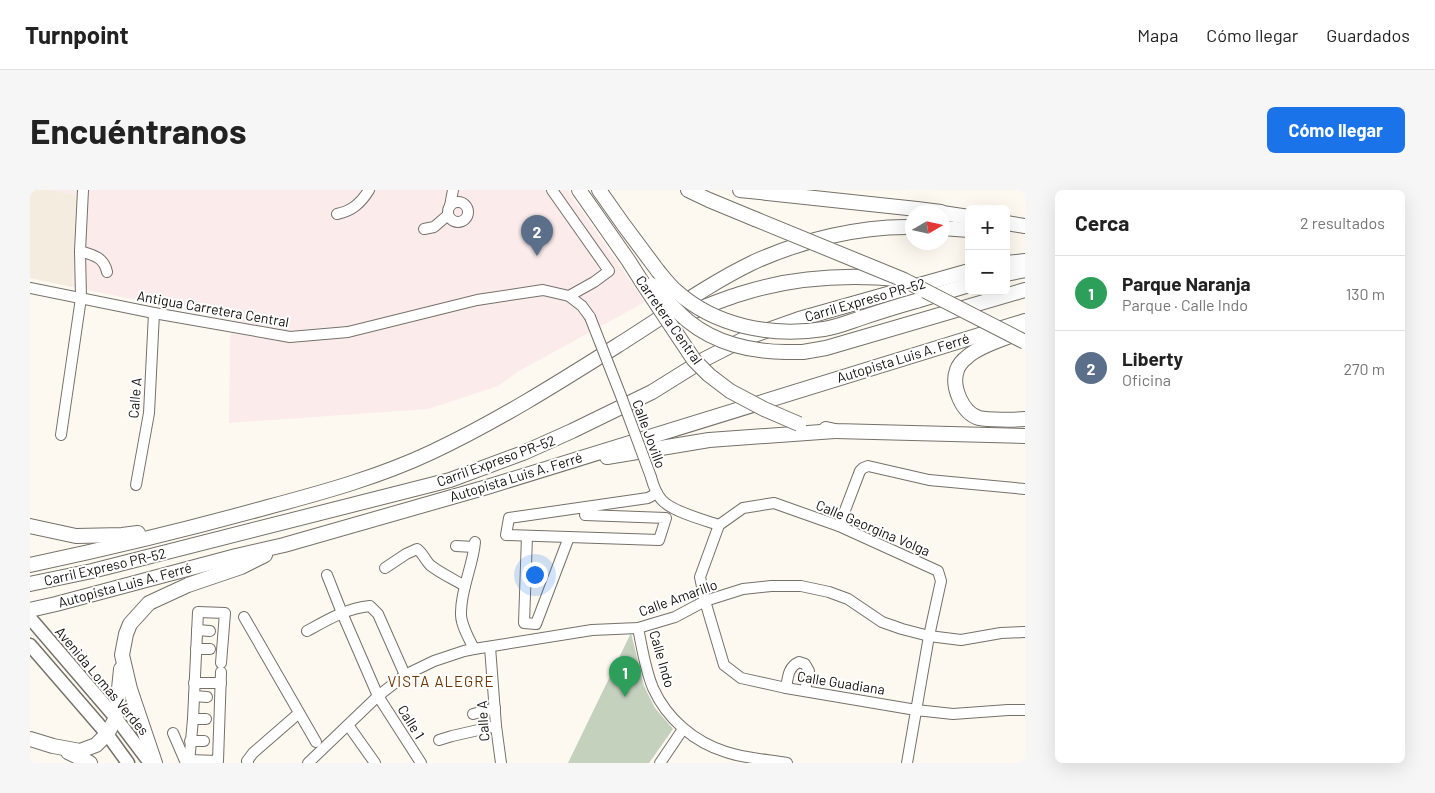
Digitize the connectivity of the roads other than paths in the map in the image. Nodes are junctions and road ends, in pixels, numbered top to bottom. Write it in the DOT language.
graph roads {
  1 [pos="83,190"];
  2 [pos="369,190"];
  3 [pos="454,190"];
  4 [pos="552,190"];
  5 [pos="579,190"];
  6 [pos="599,190"];
  7 [pos="688,190"];
  8 [pos="740,190"];
  9 [pos="905,208"];
  10 [pos="337,214"];
  11 [pos="950,214"];
  12 [pos="965,216"];
  13 [pos="1010,224"];
  14 [pos="1025,226"];
  15 [pos="905,227"];
  16 [pos="424,229"];
  17 [pos="950,229"];
  18 [pos="965,230"];
  19 [pos="1010,232"];
  20 [pos="1025,234"];
  21 [pos="80,251"];
  22 [pos="1025,261"];
  23 [pos="1010,263"];
  24 [pos="1025,270"];
  25 [pos="107,272"];
  26 [pos="965,272"];
  27 [pos="1010,273"];
  28 [pos="904,280"];
  29 [pos="646,282"];
  30 [pos="965,286"];
  31 [pos="30,288"];
  32 [pos="1025,290"];
  33 [pos="569,296"];
  34 [pos="81,298"];
  35 [pos="154,313"];
  36 [pos="1025,321"];
  37 [pos="1025,331"];
  38 [pos="1025,342"];
  39 [pos="617,345"];
  40 [pos="1025,419"];
  41 [pos="835,431"];
  42 [pos="60,435"];
  43 [pos="1025,436"];
  44 [pos="554,466"];
  45 [pos="136,485"];
  46 [pos="1025,489"];
  47 [pos="657,493"];
  48 [pos="585,515"];
  49 [pos="205,525"];
  50 [pos="719,525"];
  51 [pos="30,526"];
  52 [pos="839,526"];
  53 [pos="527,536"];
  54 [pos="569,537"];
  55 [pos="284,545"];
  56 [pos="456,546"];
  57 [pos="32,565"];
  58 [pos="384,568"];
  59 [pos="327,575"];
  60 [pos="35,583"];
  61 [pos="465,586"];
  62 [pos="705,601"];
  63 [pos="30,610"];
  64 [pos="342,613"];
  65 [pos="244,617"];
  66 [pos="30,618"];
  67 [pos="638,628"];
  68 [pos="197,630"];
  69 [pos="210,631"];
  70 [pos="307,631"];
  71 [pos="1025,632"];
  72 [pos="929,636"];
  73 [pos="30,645"];
  74 [pos="490,647"];
  75 [pos="196,649"];
  76 [pos="210,649"];
  77 [pos="474,649"];
  78 [pos="122,655"];
  79 [pos="405,675"];
  80 [pos="194,683"];
  81 [pos="221,683"];
  82 [pos="786,688"];
  83 [pos="805,690"];
  84 [pos="194,696"];
  85 [pos="378,696"];
  86 [pos="207,697"];
  87 [pos="495,708"];
  88 [pos="916,710"];
  89 [pos="1025,710"];
  90 [pos="299,713"];
  91 [pos="473,714"];
  92 [pos="116,718"];
  93 [pos="193,719"];
  94 [pos="206,719"];
  95 [pos="348,725"];
  96 [pos="496,726"];
  97 [pos="683,729"];
  98 [pos="173,733"];
  99 [pos="107,734"];
  100 [pos="30,739"];
  101 [pos="438,740"];
  102 [pos="190,741"];
  103 [pos="204,741"];
  104 [pos="316,742"];
  105 [pos="53,746"];
  106 [pos="314,761"];
  107 [pos="188,762"];
  108 [pos="90,763"];
  109 [pos="128,763"];
  110 [pos="150,763"];
  111 [pos="155,763"];
  112 [pos="248,763"];
  113 [pos="375,763"];
  114 [pos="421,763"];
  115 [pos="501,763"];
  116 [pos="660,763"];
  117 [pos="787,763"];
  118 [pos="907,763"];
  1 -- 21 [label="street"];
  2 -- 10 [label="street"];
  3 -- 16 [label="street"];
  4 -- 33 [label="street"];
  5 -- 29 [label="highway, Carretera Central"];
  6 -- 30 [label="highway, bridge"];
  7 -- 28 [label="highway, bridge"];
  8 -- 9 [label="highway"];
  11 -- 12 [label="highway"];
  13 -- 14 [label="highway"];
  15 -- 39 [label="highway"];
  17 -- 18 [label="highway"];
  19 -- 20 [label="highway"];
  21 -- 25 [label="street"];
  21 -- 34 [label="street"];
  22 -- 23 [label="highway"];
  24 -- 27 [label="highway"];
  26 -- 60 [label="highway, Carril Expreso PR-52"];
  28 -- 38 [label="highway, bridge"];
  28 -- 39 [label="highway"];
  29 -- 32 [label="highway, bridge"];
  29 -- 41 [label="highway, Carretera Central, bridge"];
  31 -- 34 [label="street, Antigua Carretera Central"];
  33 -- 35 [label="street, Antigua Carretera Central"];
  33 -- 47 [label="street, Calle Jovillo, bridge"];
  34 -- 35 [label="street, Antigua Carretera Central"];
  34 -- 42 [label="street"];
  35 -- 45 [label="street, Calle A"];
  36 -- 44 [label="highway, Autopista Luis A. Ferré"];
  37 -- 40 [label="highway"];
  39 -- 49 [label="highway"];
  41 -- 43 [label="highway, Carretera Central"];
  41 -- 44 [label="highway"];
  44 -- 55 [label="highway, Autopista Luis A. Ferré"];
  46 -- 52 [label="street"];
  47 -- 50 [label="street, Calle Jovillo"];
  47 -- 53 [label="street"];
  48 -- 54 [label="street"];
  49 -- 51 [label="highway"];
  49 -- 57 [label="highway"];
  50 -- 52 [label="street, Calle Georgina Volga"];
  50 -- 62 [label="street"];
  52 -- 72 [label="street, Calle Georgina Volga"];
  53 -- 54 [label="street"];
  53 -- 54 [label="street"];
  55 -- 63 [label="highway, Autopista Luis A. Ferré"];
  55 -- 78 [label="highway"];
  56 -- 61 [label="street"];
  58 -- 61 [label="street"];
  59 -- 64 [label="street, Calle 1"];
  61 -- 77 [label="street"];
  62 -- 67 [label="street, Calle Amarillo"];
  62 -- 72 [label="street, Calle Amarillo"];
  62 -- 82 [label="street, Calle Guadiana"];
  64 -- 70 [label="street"];
  64 -- 79 [label="street"];
  64 -- 85 [label="street, Calle 1"];
  65 -- 90 [label="street"];
  66 -- 92 [label="main road, Avenida Lomas Verdes"];
  67 -- 74 [label="street, Calle Amarillo"];
  67 -- 97 [label="street, Calle Indo"];
  68 -- 69 [label="street"];
  68 -- 75 [label="street"];
  68 -- 81 [label="street"];
  71 -- 72 [label="street, Calle Amarillo"];
  72 -- 88 [label="street, Calle Georgina Volga"];
  73 -- 99 [label="main road"];
  74 -- 77 [label="street, Calle Amarillo"];
  74 -- 87 [label="street, Calle A"];
  75 -- 76 [label="street"];
  75 -- 80 [label="street"];
  77 -- 79 [label="street, Calle Amarillo"];
  78 -- 92 [label="highway"];
  78 -- 111 [label="highway"];
  79 -- 85 [label="street, Calle Amarillo"];
  80 -- 81 [label="street"];
  80 -- 84 [label="street"];
  81 -- 107 [label="street"];
  82 -- 83 [label="street, Calle Guadiana"];
  82 -- 83 [label="street"];
  83 -- 88 [label="street, Calle Guadiana"];
  84 -- 86 [label="street"];
  84 -- 93 [label="street"];
  85 -- 95 [label="street, Calle Amarillo"];
  85 -- 114 [label="street, Calle 1"];
  87 -- 91 [label="street"];
  87 -- 96 [label="street, Calle A"];
  88 -- 89 [label="street, Calle Guadiana"];
  88 -- 118 [label="street, Calle Georgina Volga"];
  90 -- 104 [label="street"];
  90 -- 112 [label="street"];
  92 -- 99 [label="highway"];
  92 -- 110 [label="main road, Avenida Lomas Verdes"];
  93 -- 94 [label="street"];
  93 -- 102 [label="street"];
  95 -- 106 [label="street, Calle Amarillo"];
  95 -- 113 [label="street"];
  96 -- 101 [label="street"];
  96 -- 115 [label="street, Calle A"];
  97 -- 116 [label="street"];
  97 -- 117 [label="street, Calle Indo"];
  98 -- 107 [label="street"];
  99 -- 105 [label="highway"];
  99 -- 109 [label="main road"];
  100 -- 105 [label="highway"];
  102 -- 103 [label="street"];
  102 -- 107 [label="street"];
  105 -- 108 [label="highway"];
}
